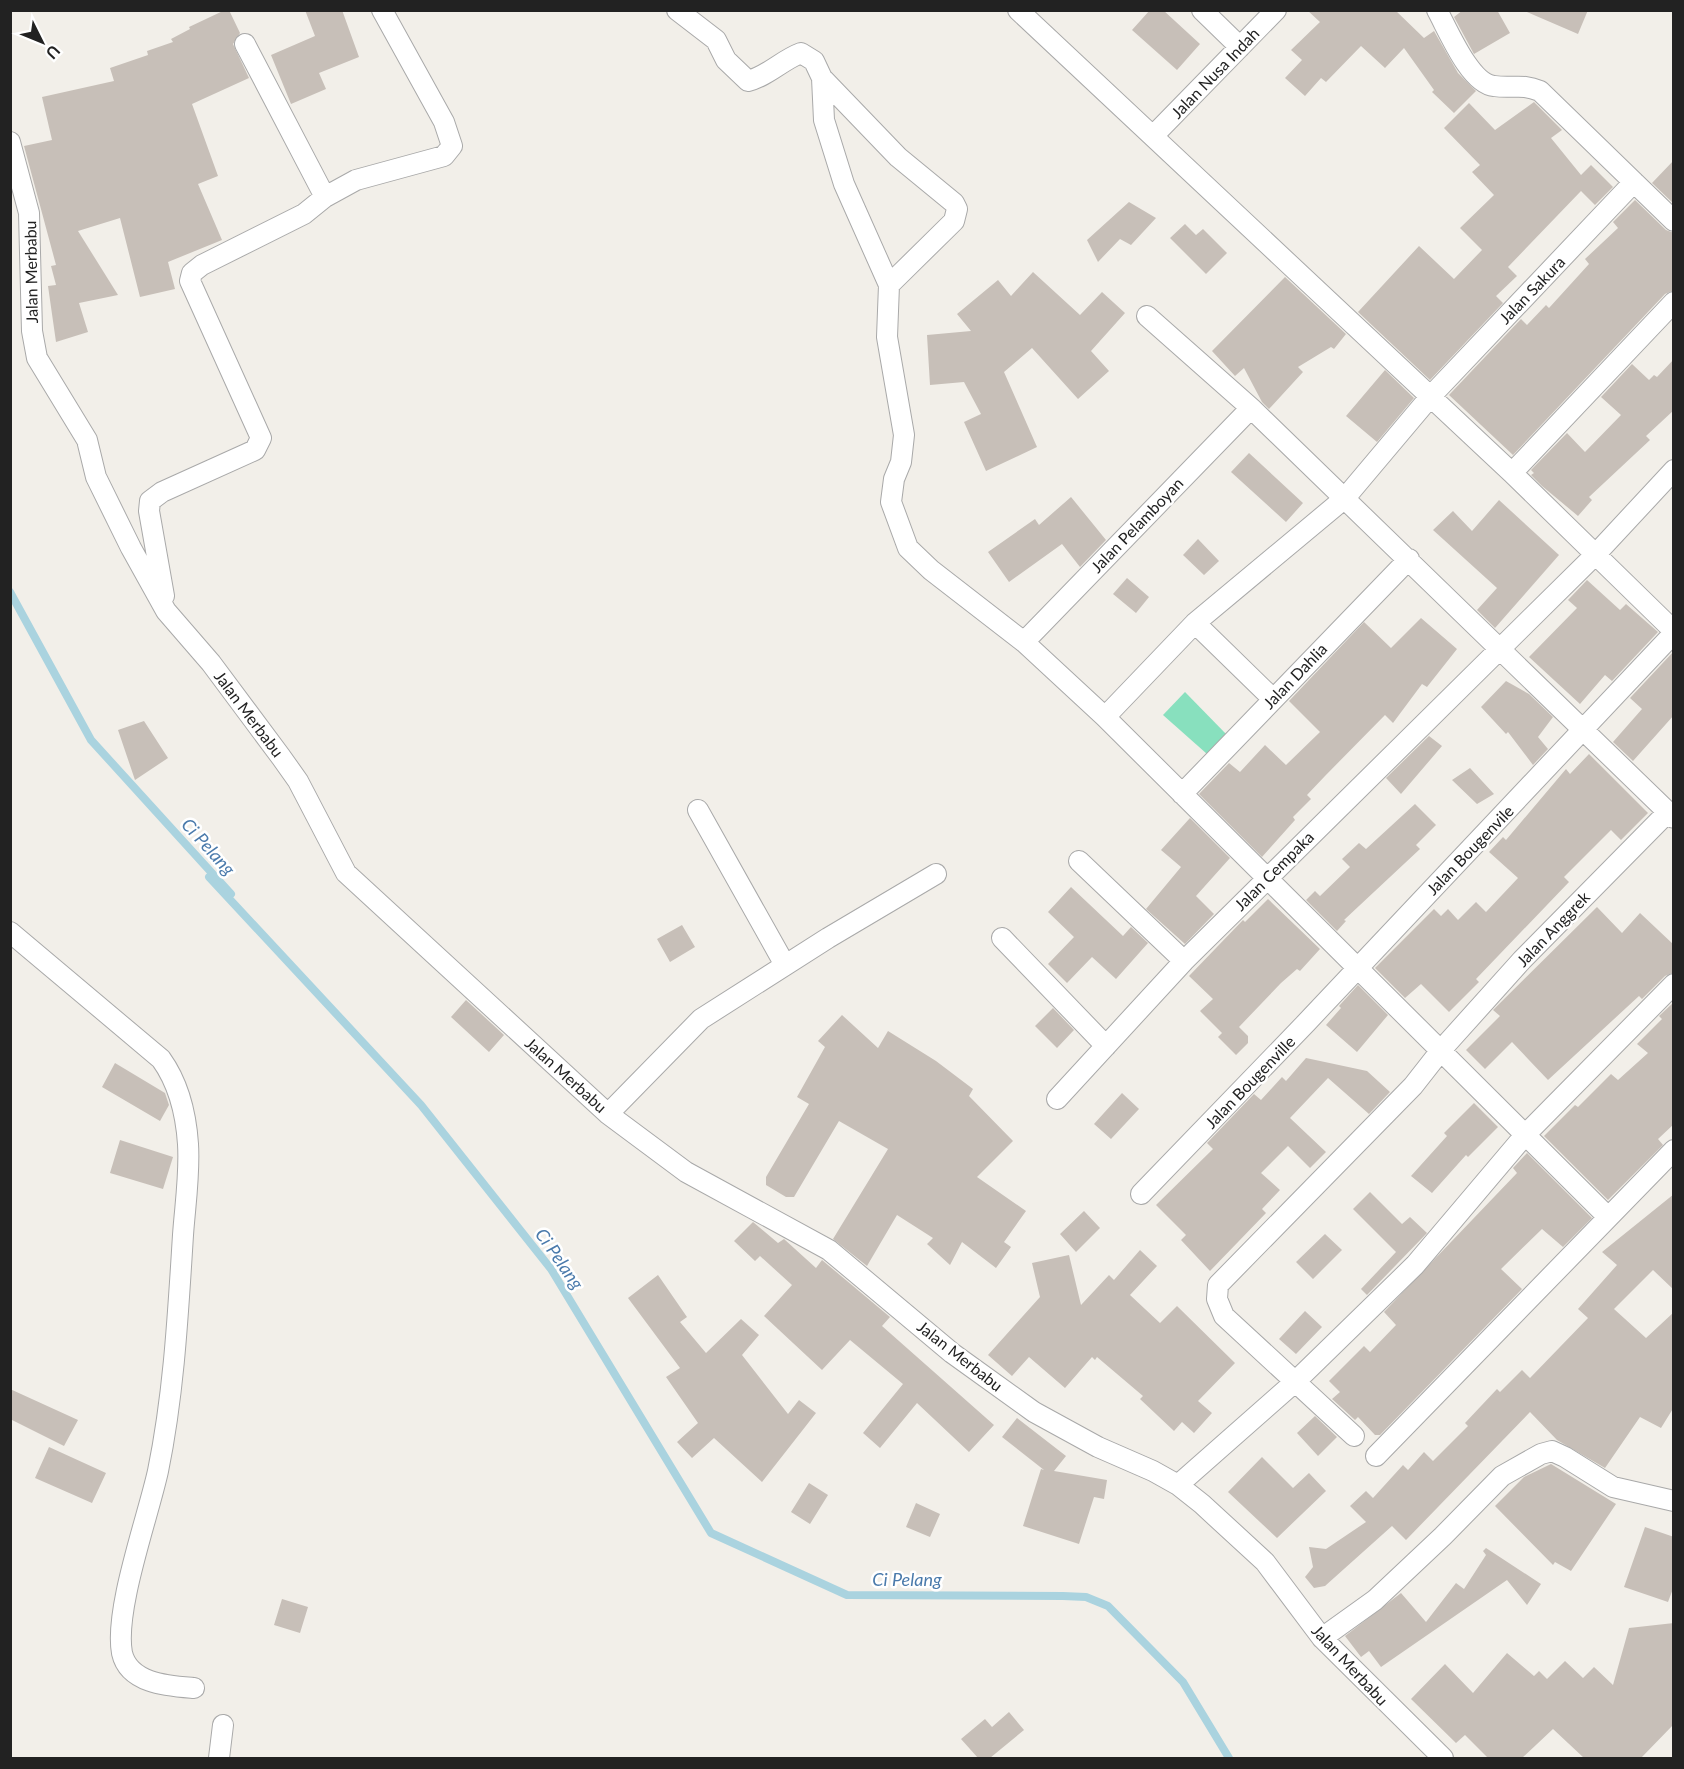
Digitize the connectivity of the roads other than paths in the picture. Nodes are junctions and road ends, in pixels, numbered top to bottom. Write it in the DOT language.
graph roads {
  1 [pos="382,10"];
  2 [pos="677,10"];
  3 [pos="1018,10"];
  4 [pos="1202,10"];
  5 [pos="1276,10"];
  6 [pos="1437,10"];
  7 [pos="245,44"];
  8 [pos="1240,47"];
  9 [pos="822,78"];
  10 [pos="1154,136"];
  11 [pos="10,142"];
  12 [pos="1634,182"];
  13 [pos="325,197"];
  14 [pos="1674,221"];
  15 [pos="889,285"];
  16 [pos="1674,302"];
  17 [pos="1147,316"];
  18 [pos="1430,397"];
  19 [pos="1251,408"];
  20 [pos="1674,470"];
  21 [pos="1512,473"];
  22 [pos="1345,498"];
  23 [pos="1595,555"];
  24 [pos="1409,559"];
  25 [pos="166,611"];
  26 [pos="1196,623"];
  27 [pos="1674,632"];
  28 [pos="1024,642"];
  29 [pos="1499,650"];
  30 [pos="1273,699"];
  31 [pos="1105,717"];
  32 [pos="1581,731"];
  33 [pos="1182,795"];
  34 [pos="698,810"];
  35 [pos="1671,815"];
  36 [pos="1079,861"];
  37 [pos="936,874"];
  38 [pos="1265,879"];
  39 [pos="10,932"];
  40 [pos="1002,938"];
  41 [pos="1184,961"];
  42 [pos="785,965"];
  43 [pos="1357,968"];
  44 [pos="1674,984"];
  45 [pos="1106,1046"];
  46 [pos="1442,1049"];
  47 [pos="1057,1099"];
  48 [pos="608,1114"];
  49 [pos="1525,1135"];
  50 [pos="1674,1150"];
  51 [pos="1141,1194"];
  52 [pos="1608,1217"];
  53 [pos="1296,1381"];
  54 [pos="1354,1436"];
  55 [pos="1376,1456"];
  56 [pos="1178,1485"];
  57 [pos="1674,1501"];
  58 [pos="1322,1638"];
  59 [pos="195,1688"];
  60 [pos="223,1725"];
  61 [pos="219,1758"];
  62 [pos="1443,1758"];
  1 -- 13 [label="street"];
  2 -- 9 [label="street"];
  3 -- 10 [label="street"];
  4 -- 8 [label="street"];
  5 -- 8 [label="street, Jalan Nusa Indah"];
  6 -- 12 [label="street"];
  7 -- 13 [label="street"];
  8 -- 10 [label="street, Jalan Nusa Indah"];
  9 -- 15 [label="street"];
  9 -- 15 [label="street"];
  10 -- 18 [label="street"];
  11 -- 25 [label="street, Jalan Merbabu"];
  12 -- 14 [label="street"];
  12 -- 18 [label="street, Jalan Sakura"];
  13 -- 25 [label="street"];
  15 -- 28 [label="street"];
  16 -- 21 [label="street"];
  17 -- 19 [label="street"];
  18 -- 21 [label="street"];
  18 -- 22 [label="street, Jalan Sakura"];
  19 -- 22 [label="street"];
  19 -- 28 [label="street, Jalan Pelamboyan"];
  20 -- 23 [label="street, Jalan Cempaka"];
  21 -- 23 [label="street"];
  22 -- 24 [label="street"];
  22 -- 26 [label="street, Jalan Sakura"];
  23 -- 27 [label="street"];
  23 -- 29 [label="street, Jalan Cempaka"];
  24 -- 29 [label="street"];
  24 -- 30 [label="street, Jalan Dahlia"];
  25 -- 48 [label="street, Jalan Merbabu"];
  26 -- 30 [label="street"];
  26 -- 31 [label="street, Jalan Sakura"];
  27 -- 32 [label="street, Jalan Bougenvile"];
  28 -- 31 [label="street"];
  29 -- 32 [label="street"];
  29 -- 38 [label="street, Jalan Cempaka"];
  30 -- 33 [label="street, Jalan Dahlia"];
  31 -- 33 [label="street"];
  32 -- 35 [label="street"];
  32 -- 43 [label="street, Jalan Bougenvile"];
  33 -- 38 [label="street"];
  34 -- 42 [label="street"];
  35 -- 46 [label="street, Jalan Anggrek"];
  36 -- 41 [label="street"];
  37 -- 42 [label="street"];
  38 -- 41 [label="street, Jalan Cempaka"];
  38 -- 43 [label="street"];
  39 -- 59 [label="street"];
  40 -- 45 [label="street"];
  41 -- 45 [label="street, Jalan Cempaka"];
  42 -- 48 [label="street"];
  43 -- 46 [label="street"];
  43 -- 51 [label="street, Jalan Bougenville"];
  44 -- 49 [label="street"];
  45 -- 47 [label="street, Jalan Cempaka"];
  46 -- 49 [label="street"];
  46 -- 53 [label="street, Jalan Anggrek"];
  48 -- 56 [label="street, Jalan Merbabu"];
  49 -- 52 [label="street"];
  49 -- 53 [label="street"];
  50 -- 52 [label="street"];
  52 -- 55 [label="street"];
  53 -- 54 [label="street"];
  53 -- 56 [label="street"];
  56 -- 58 [label="street, Jalan Merbabu"];
  57 -- 58 [label="street"];
  58 -- 62 [label="street, Jalan Merbabu"];
  60 -- 61 [label="street"];
}
